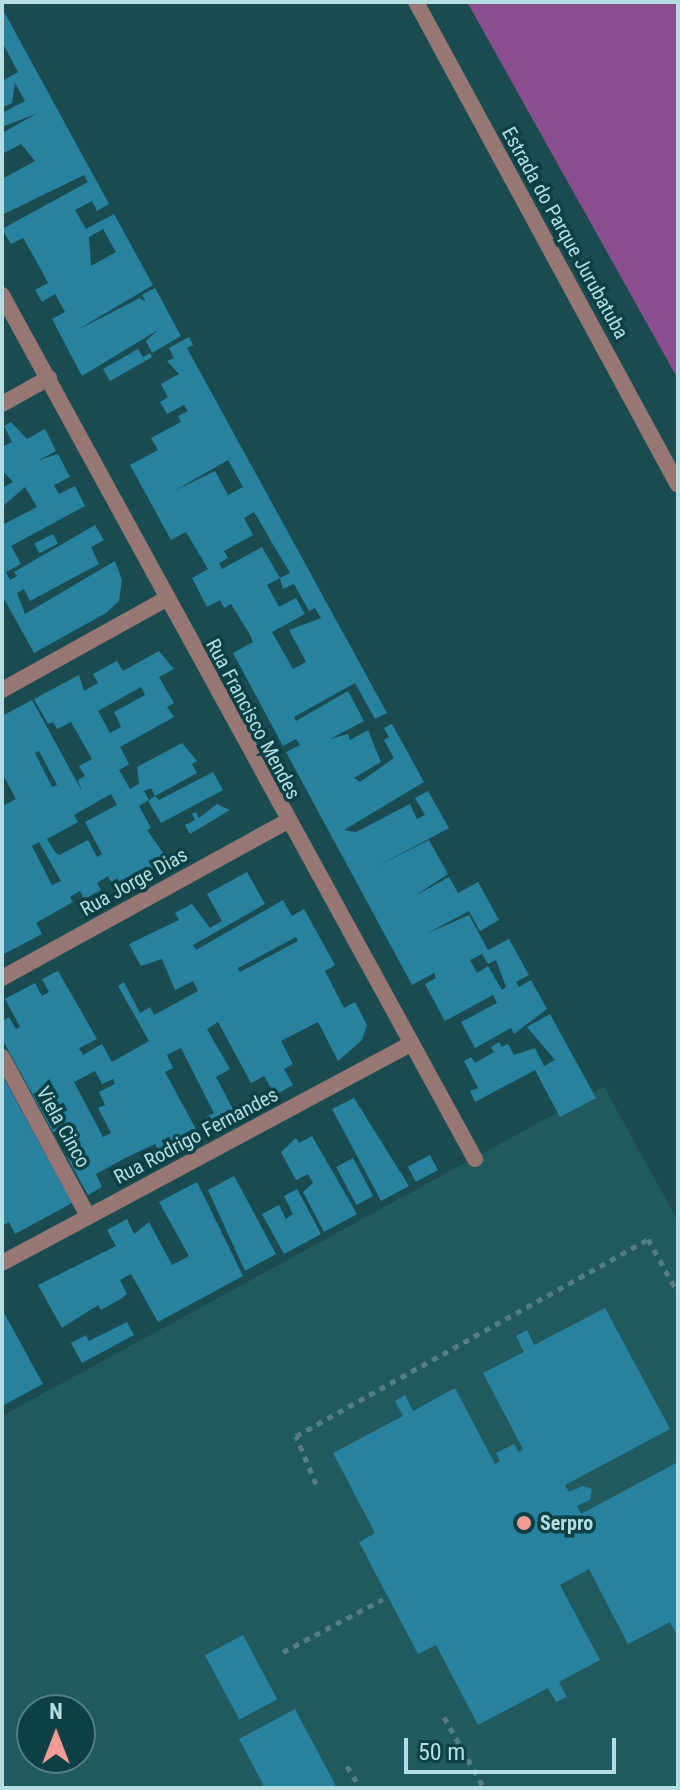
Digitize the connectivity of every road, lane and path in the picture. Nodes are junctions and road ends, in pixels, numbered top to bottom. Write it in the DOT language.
graph roads {
  1 [pos="416,2"];
  2 [pos="2,295"];
  3 [pos="49,378"];
  4 [pos="2,404"];
  5 [pos="678,485"];
  6 [pos="166,599"];
  7 [pos="2,690"];
  8 [pos="286,822"];
  9 [pos="2,978"];
  10 [pos="409,1045"];
  11 [pos="2,1057"];
  12 [pos="475,1159"];
  13 [pos="88,1216"];
  14 [pos="2,1263"];
  15 [pos="678,1293"];
  16 [pos="316,1484"];
  17 [pos="383,1599"];
  18 [pos="283,1652"];
  19 [pos="444,1717"];
  20 [pos="347,1766"];
  21 [pos="360,1788"];
  22 [pos="484,1788"];
  1 -- 5 [label="street, Estrada do Parque Jurubatuba"];
  2 -- 3 [label="street, Rua Francisco Mendes"];
  3 -- 4 [label="street"];
  3 -- 6 [label="street, Rua Francisco Mendes"];
  6 -- 7 [label="street"];
  6 -- 8 [label="street, Rua Francisco Mendes"];
  8 -- 9 [label="street, Rua Jorge Dias"];
  8 -- 10 [label="street, Rua Francisco Mendes"];
  10 -- 12 [label="street, Rua Francisco Mendes"];
  10 -- 13 [label="street, Rua Rodrigo Fernandes"];
  11 -- 13 [label="street, Viela Cinco"];
  13 -- 14 [label="street, Rua Rodrigo Fernandes"];
  15 -- 16 [label="path"];
  17 -- 18 [label="path"];
  19 -- 22 [label="path"];
  20 -- 21 [label="path"];
}
